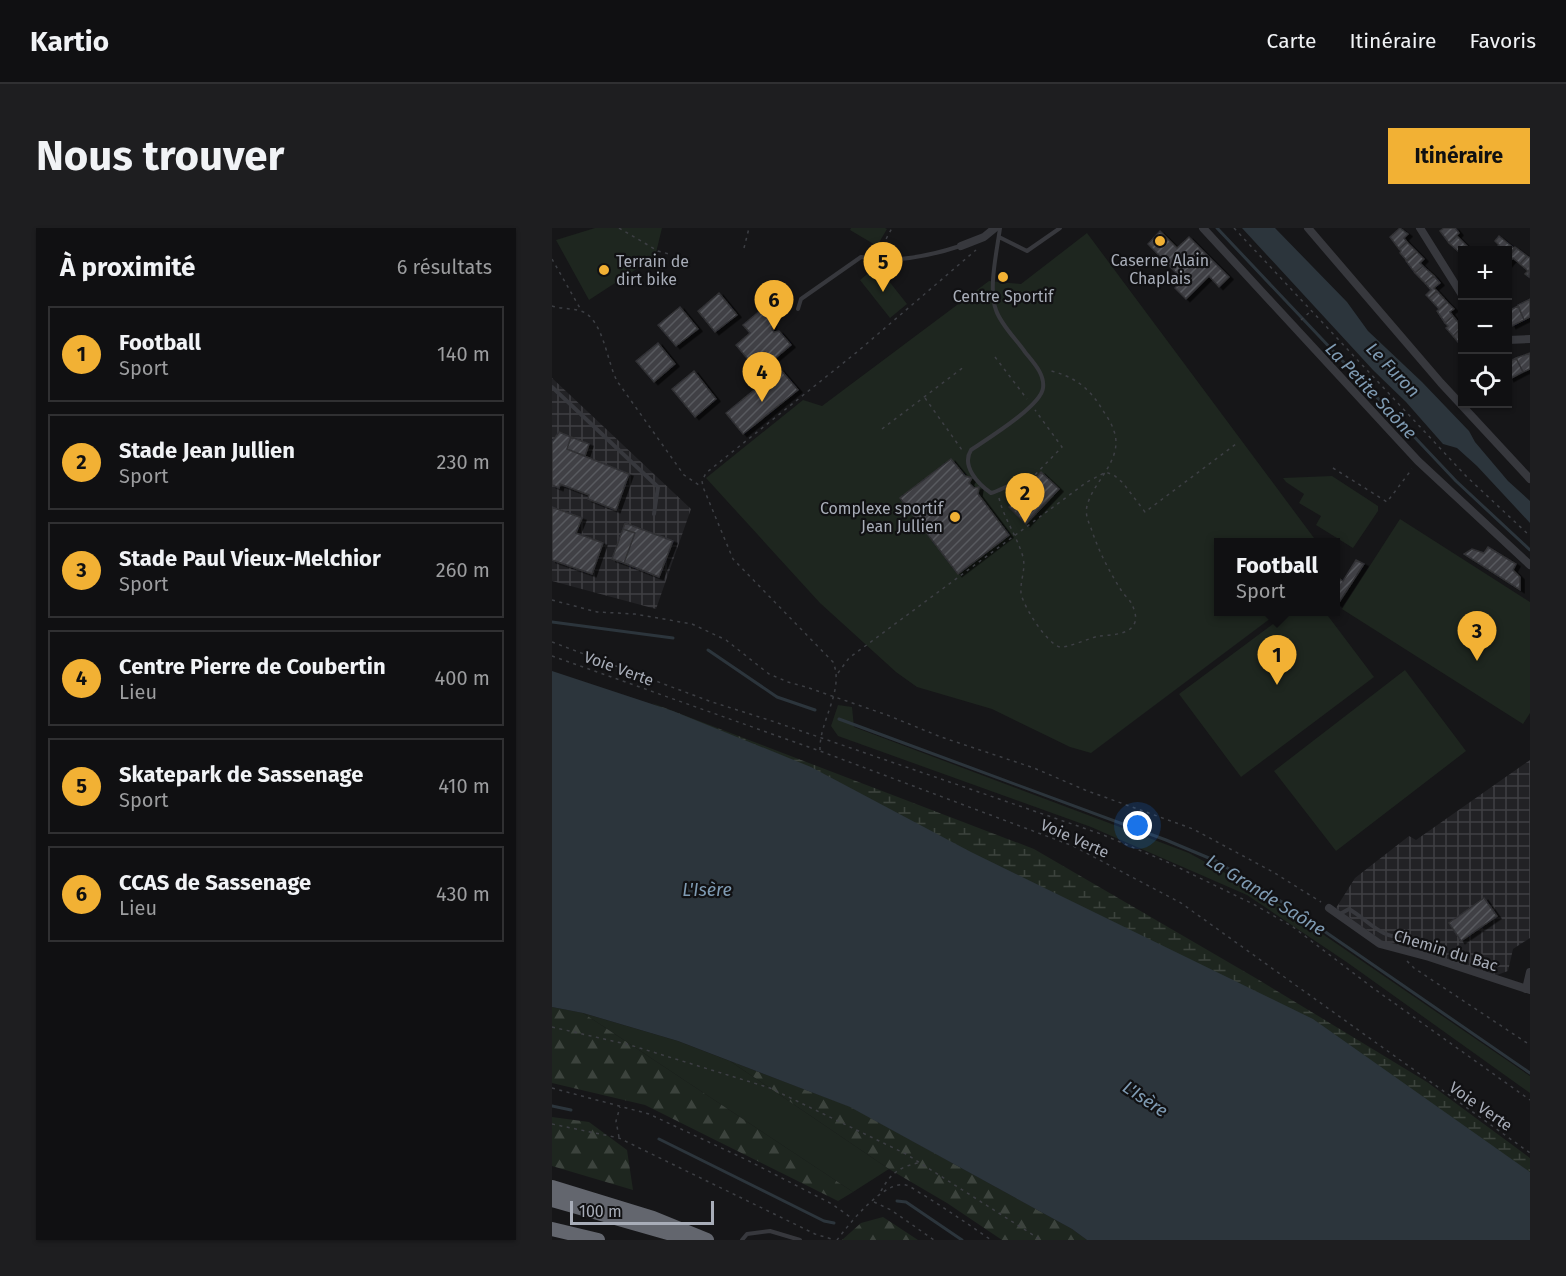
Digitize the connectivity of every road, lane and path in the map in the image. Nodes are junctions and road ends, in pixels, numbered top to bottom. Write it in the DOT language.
graph roads {
  1 [pos="619,228"];
  2 [pos="749,228"];
  3 [pos="892,228"];
  4 [pos="995,228"];
  5 [pos="1000,228"];
  6 [pos="1060,228"];
  7 [pos="1203,228"];
  8 [pos="1234,228"];
  9 [pos="1308,228"];
  10 [pos="1420,228"];
  11 [pos="999,237"];
  12 [pos="982,245"];
  13 [pos="961,246"];
  14 [pos="744,248"];
  15 [pos="669,254"];
  16 [pos="552,259"];
  17 [pos="879,259"];
  18 [pos="1458,289"];
  19 [pos="552,306"];
  20 [pos="798,309"];
  21 [pos="582,311"];
  22 [pos="1311,311"];
  23 [pos="1297,323"];
  24 [pos="1530,339"];
  25 [pos="1512,340"];
  26 [pos="995,357"];
  27 [pos="965,366"];
  28 [pos="1038,368"];
  29 [pos="552,387"];
  30 [pos="924,397"];
  31 [pos="1032,406"];
  32 [pos="882,429"];
  33 [pos="1236,444"];
  34 [pos="967,457"];
  35 [pos="1418,461"];
  36 [pos="1333,468"];
  37 [pos="1106,472"];
  38 [pos="1530,479"];
  39 [pos="1026,485"];
  40 [pos="703,488"];
  41 [pos="995,492"];
  42 [pos="654,514"];
  43 [pos="1015,536"];
  44 [pos="1530,536"];
  45 [pos="1530,565"];
  46 [pos="552,600"];
  47 [pos="552,642"];
  48 [pos="552,656"];
  49 [pos="837,673"];
  50 [pos="833,697"];
  51 [pos="820,738"];
  52 [pos="820,751"];
  53 [pos="1329,908"];
  54 [pos="1340,915"];
  55 [pos="1400,950"];
  56 [pos="1429,957"];
  57 [pos="1530,972"];
  58 [pos="1528,989"];
  59 [pos="552,1028"];
  60 [pos="1530,1045"];
  61 [pos="552,1088"];
  62 [pos="1530,1100"];
  63 [pos="620,1106"];
  64 [pos="552,1124"];
  65 [pos="619,1138"];
  66 [pos="1530,1153"];
  67 [pos="920,1162"];
  68 [pos="552,1187"];
  69 [pos="880,1192"];
  70 [pos="552,1200"];
  71 [pos="873,1202"];
  72 [pos="853,1220"];
  73 [pos="552,1228"];
  74 [pos="598,1240"];
  75 [pos="693,1240"];
  76 [pos="707,1240"];
  77 [pos="742,1240"];
  78 [pos="800,1240"];
  79 [pos="836,1240"];
  80 [pos="934,1240"];
  81 [pos="991,1240"];
  82 [pos="1041,1240"];
  1 -- 15 [label="path"];
  2 -- 14 [label="path"];
  3 -- 17 [label="path"];
  4 -- 13 [label="street"];
  5 -- 11 [label="lane"];
  6 -- 11 [label="lane"];
  7 -- 35 [label="street"];
  8 -- 22 [label="path"];
  9 -- 38 [label="street"];
  10 -- 18 [label="street"];
  11 -- 28 [label="lane"];
  12 -- 40 [label="path"];
  13 -- 17 [label="lane"];
  16 -- 21 [label="path"];
  17 -- 20 [label="lane"];
  19 -- 21 [label="path"];
  21 -- 40 [label="path"];
  22 -- 23 [label="path"];
  22 -- 44 [label="path"];
  24 -- 25 [label="street"];
  26 -- 31 [label="path"];
  27 -- 30 [label="path"];
  28 -- 31 [label="lane"];
  28 -- 37 [label="path"];
  29 -- 42 [label="lane"];
  30 -- 32 [label="path"];
  30 -- 34 [label="path"];
  31 -- 34 [label="lane"];
  31 -- 39 [label="path"];
  33 -- 37 [label="path"];
  34 -- 41 [label="lane"];
  35 -- 36 [label="path"];
  35 -- 45 [label="street"];
  37 -- 43 [label="path"];
  37 -- 43 [label="path"];
  39 -- 41 [label="lane"];
  40 -- 49 [label="path"];
  41 -- 43 [label="path"];
  43 -- 49 [label="path"];
  46 -- 50 [label="path"];
  47 -- 51 [label="path"];
  48 -- 52 [label="path, Voie Verte"];
  49 -- 50 [label="path"];
  50 -- 51 [label="path"];
  50 -- 53 [label="path"];
  51 -- 52 [label="path"];
  51 -- 62 [label="path"];
  52 -- 66 [label="path, Voie Verte"];
  53 -- 54 [label="street, Chemin du Bac"];
  54 -- 55 [label="street, Chemin du Bac"];
  54 -- 56 [label="lane"];
  55 -- 56 [label="street, Chemin du Bac"];
  55 -- 60 [label="path"];
  56 -- 58 [label="street, Chemin du Bac"];
  57 -- 58 [label="street"];
  59 -- 67 [label="path"];
  61 -- 63 [label="path"];
  63 -- 65 [label="path"];
  63 -- 72 [label="path"];
  64 -- 65 [label="path"];
  65 -- 79 [label="path"];
  67 -- 69 [label="path"];
  67 -- 82 [label="path"];
  68 -- 76 [label="highway"];
  69 -- 71 [label="path"];
  69 -- 81 [label="path"];
  70 -- 75 [label="highway"];
  71 -- 72 [label="path"];
  71 -- 80 [label="path"];
  72 -- 79 [label="path"];
  73 -- 74 [label="highway"];
  77 -- 78 [label="lane"];
}
